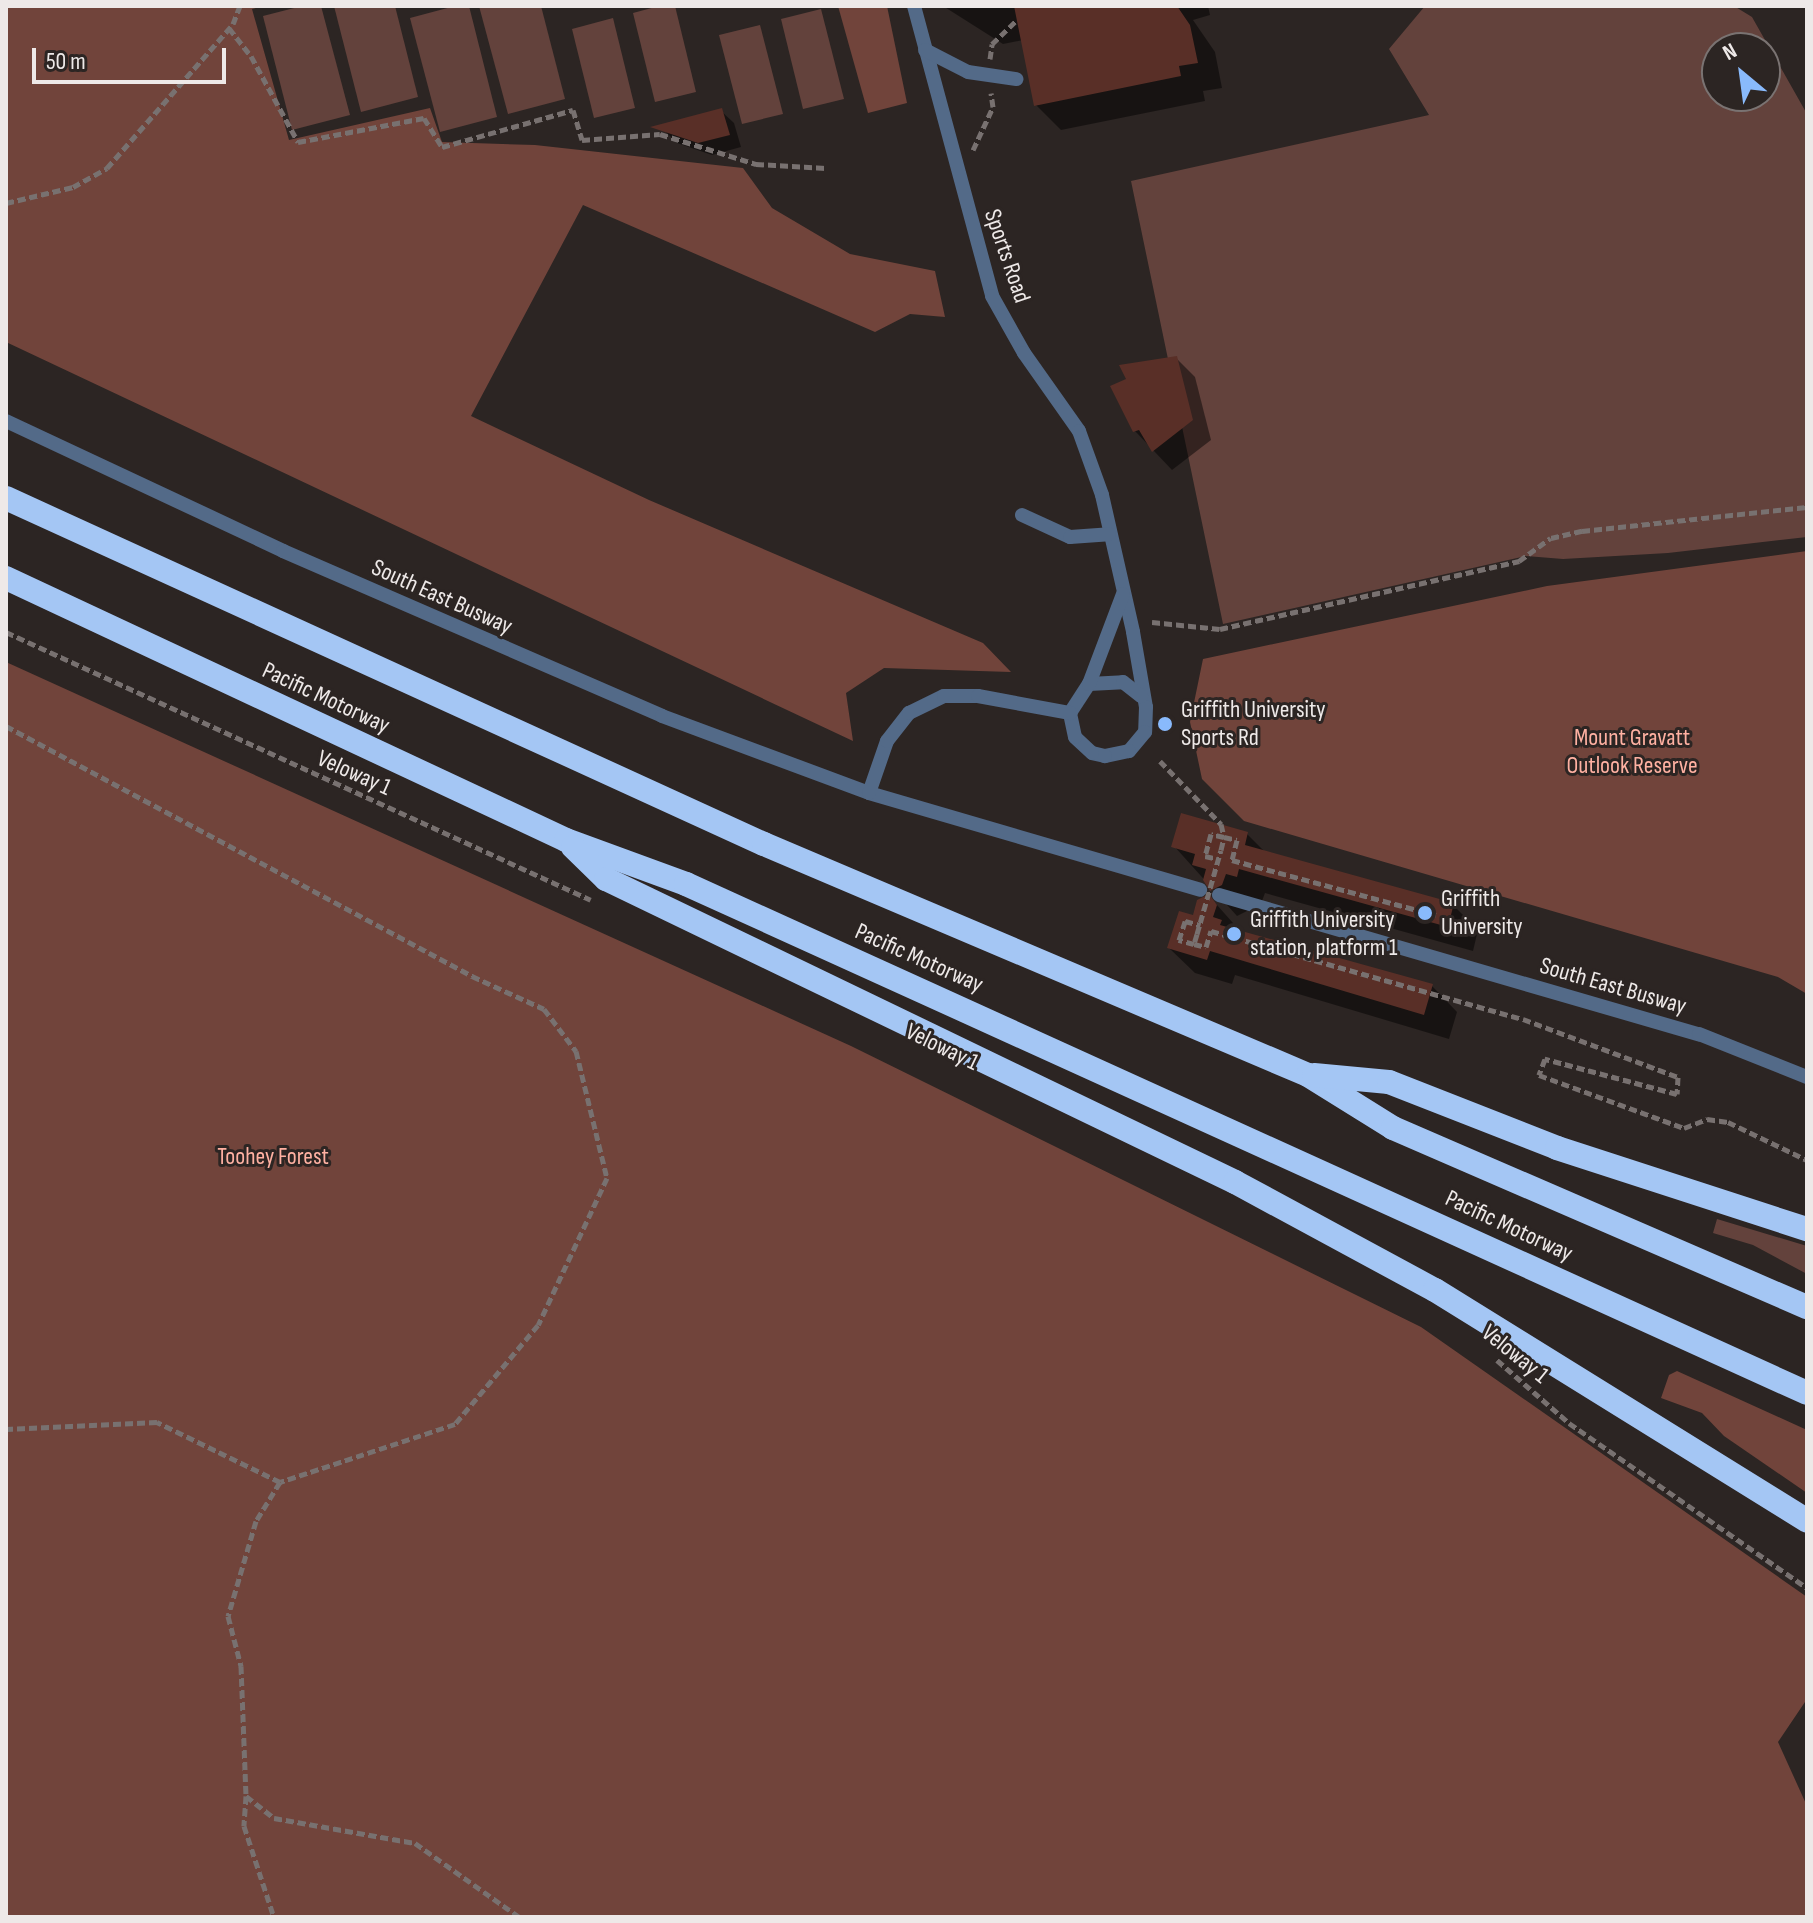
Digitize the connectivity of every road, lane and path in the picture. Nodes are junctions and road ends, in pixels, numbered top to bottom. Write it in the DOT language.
graph roads {
  1 [pos="240,6"];
  2 [pos="914,6"];
  3 [pos="229,28"];
  4 [pos="925,50"];
  5 [pos="1016,79"];
  6 [pos="993,107"];
  7 [pos="973,151"];
  8 [pos="826,168"];
  9 [pos="6,203"];
  10 [pos="6,421"];
  11 [pos="6,498"];
  12 [pos="1807,507"];
  13 [pos="1022,515"];
  14 [pos="1109,534"];
  15 [pos="6,578"];
  16 [pos="1123,593"];
  17 [pos="1152,622"];
  18 [pos="6,632"];
  19 [pos="1089,684"];
  20 [pos="1141,696"];
  21 [pos="1070,713"];
  22 [pos="6,726"];
  23 [pos="1160,761"];
  24 [pos="869,793"];
  25 [pos="1224,837"];
  26 [pos="566,840"];
  27 [pos="1218,859"];
  28 [pos="1200,890"];
  29 [pos="1219,895"];
  30 [pos="600,904"];
  31 [pos="1436,915"];
  32 [pos="1200,925"];
  33 [pos="1194,944"];
  34 [pos="1308,1075"];
  35 [pos="1807,1077"];
  36 [pos="1807,1160"];
  37 [pos="1807,1229"];
  38 [pos="1807,1307"];
  39 [pos="1485,1352"];
  40 [pos="1807,1393"];
  41 [pos="6,1429"];
  42 [pos="280,1482"];
  43 [pos="1807,1521"];
  44 [pos="1807,1588"];
  45 [pos="246,1796"];
  46 [pos="274,1917"];
  47 [pos="519,1917"];
  1 -- 3 [label="path"];
  2 -- 4 [label="lane, Sports Road"];
  3 -- 8 [label="path"];
  3 -- 9 [label="path"];
  4 -- 5 [label="lane"];
  4 -- 14 [label="lane, Sports Road"];
  6 -- 7 [label="path"];
  10 -- 24 [label="lane, South East Busway"];
  11 -- 34 [label="highway, Pacific Motorway"];
  12 -- 17 [label="path"];
  13 -- 14 [label="lane"];
  14 -- 16 [label="lane, Sports Road"];
  15 -- 26 [label="highway, Pacific Motorway"];
  16 -- 19 [label="lane"];
  16 -- 20 [label="lane, Sports Road"];
  18 -- 30 [label="path, Veloway 1"];
  19 -- 20 [label="lane"];
  19 -- 21 [label="lane"];
  20 -- 21 [label="lane, Sports Road"];
  21 -- 24 [label="lane"];
  22 -- 42 [label="path"];
  23 -- 25 [label="path"];
  24 -- 28 [label="lane, South East Busway"];
  25 -- 27 [label="path, bridge"];
  25 -- 27 [label="path"];
  25 -- 31 [label="path"];
  26 -- 40 [label="highway, Pacific Motorway"];
  26 -- 43 [label="highway"];
  27 -- 32 [label="path, bridge"];
  29 -- 35 [label="lane, South East Busway"];
  32 -- 33 [label="path, bridge"];
  32 -- 33 [label="path"];
  33 -- 36 [label="path"];
  34 -- 37 [label="highway"];
  34 -- 38 [label="highway, Pacific Motorway"];
  39 -- 44 [label="path, Veloway 1"];
  41 -- 42 [label="path"];
  42 -- 45 [label="path"];
  45 -- 46 [label="path"];
  45 -- 47 [label="path"];
}
